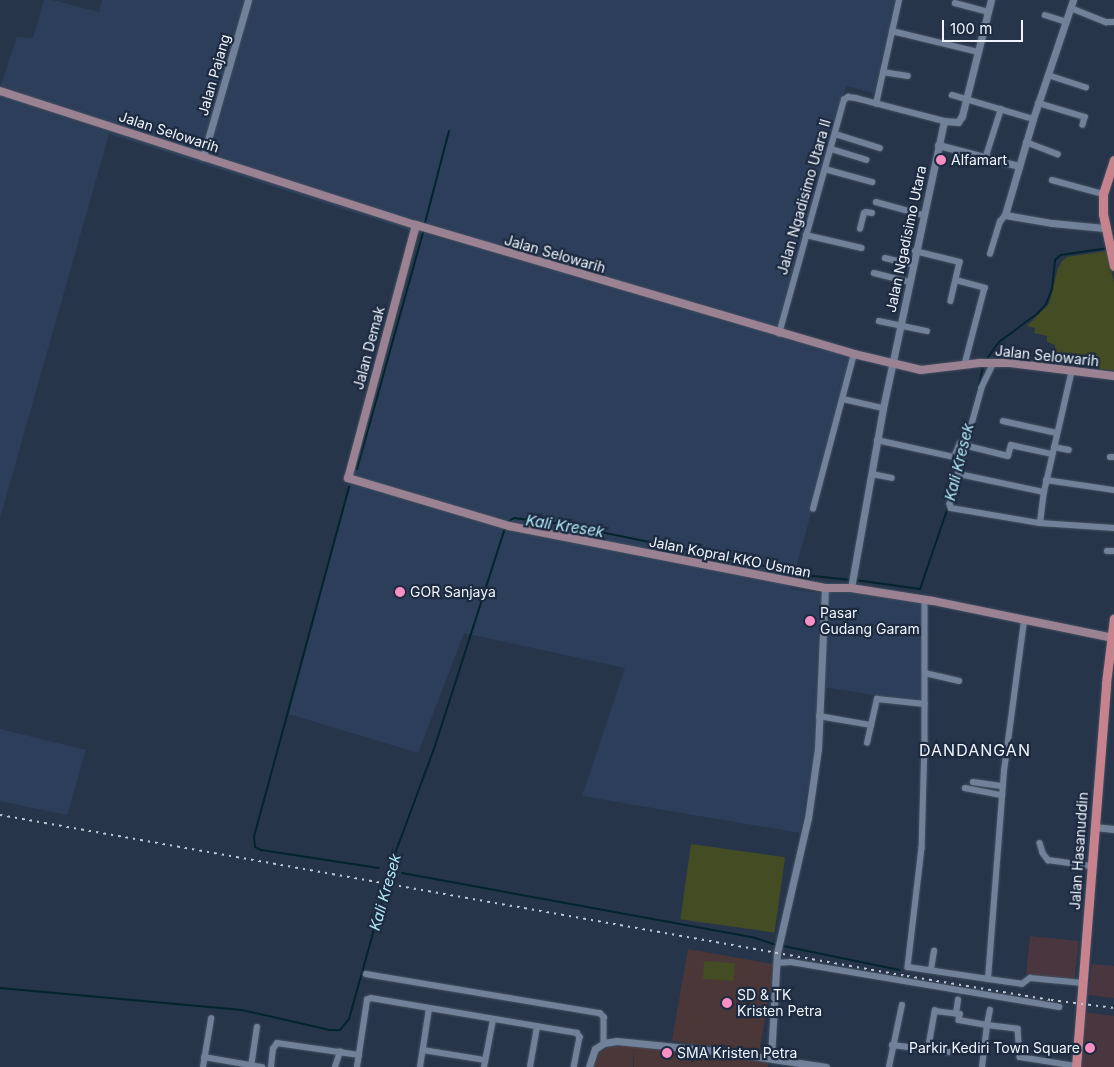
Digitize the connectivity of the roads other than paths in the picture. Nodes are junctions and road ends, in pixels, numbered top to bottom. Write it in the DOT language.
graph roads {
  1 [pos="248,0"];
  2 [pos="899,0"];
  3 [pos="991,0"];
  4 [pos="1073,0"];
  5 [pos="954,3"];
  6 [pos="1071,8"];
  7 [pos="988,12"];
  8 [pos="1045,14"];
  9 [pos="1066,22"];
  10 [pos="1114,22"];
  11 [pos="892,31"];
  12 [pos="978,52"];
  13 [pos="883,72"];
  14 [pos="1048,75"];
  15 [pos="908,76"];
  16 [pos="1086,87"];
  17 [pos="0,92"];
  18 [pos="952,95"];
  19 [pos="966,99"];
  20 [pos="1038,103"];
  21 [pos="876,104"];
  22 [pos="1001,109"];
  23 [pos="1033,119"];
  24 [pos="944,121"];
  25 [pos="1083,125"];
  26 [pos="835,134"];
  27 [pos="1026,142"];
  28 [pos="938,145"];
  29 [pos="880,148"];
  30 [pos="831,149"];
  31 [pos="1058,154"];
  32 [pos="986,156"];
  33 [pos="204,157"];
  34 [pos="866,160"];
  35 [pos="1114,161"];
  36 [pos="1018,166"];
  37 [pos="825,169"];
  38 [pos="1052,180"];
  39 [pos="872,182"];
  40 [pos="1103,194"];
  41 [pos="876,202"];
  42 [pos="867,213"];
  43 [pos="923,215"];
  44 [pos="1005,215"];
  45 [pos="416,225"];
  46 [pos="1104,228"];
  47 [pos="860,229"];
  48 [pos="806,234"];
  49 [pos="862,248"];
  50 [pos="915,251"];
  51 [pos="990,254"];
  52 [pos="885,258"];
  53 [pos="912,264"];
  54 [pos="1114,266"];
  55 [pos="874,272"];
  56 [pos="956,280"];
  57 [pos="909,282"];
  58 [pos="951,300"];
  59 [pos="879,321"];
  60 [pos="901,326"];
  61 [pos="928,331"];
  62 [pos="778,334"];
  63 [pos="854,354"];
  64 [pos="894,363"];
  65 [pos="993,363"];
  66 [pos="965,365"];
  67 [pos="1072,370"];
  68 [pos="1114,376"];
  69 [pos="843,399"];
  70 [pos="883,408"];
  71 [pos="1003,421"];
  72 [pos="1056,433"];
  73 [pos="877,440"];
  74 [pos="966,444"];
  75 [pos="1054,447"];
  76 [pos="1069,450"];
  77 [pos="1052,454"];
  78 [pos="872,474"];
  79 [pos="959,474"];
  80 [pos="348,478"];
  81 [pos="892,478"];
  82 [pos="1046,480"];
  83 [pos="1114,490"];
  84 [pos="1044,492"];
  85 [pos="813,509"];
  86 [pos="1040,523"];
  87 [pos="1114,528"];
  88 [pos="1107,551"];
  89 [pos="1114,551"];
  90 [pos="851,584"];
  91 [pos="825,588"];
  92 [pos="925,600"];
  93 [pos="1114,618"];
  94 [pos="1024,621"];
  95 [pos="1113,638"];
  96 [pos="925,673"];
  97 [pos="960,681"];
  98 [pos="925,704"];
  99 [pos="819,716"];
  100 [pos="871,725"];
  101 [pos="867,743"];
  102 [pos="973,782"];
  103 [pos="1003,786"];
  104 [pos="965,788"];
  105 [pos="1002,795"];
  106 [pos="1094,827"];
  107 [pos="1114,829"];
  108 [pos="1040,843"];
  109 [pos="1091,866"];
  110 [pos="934,951"];
  111 [pos="777,963"];
  112 [pos="931,970"];
  113 [pos="366,974"];
  114 [pos="988,979"];
  115 [pos="1083,983"];
  116 [pos="958,1000"];
  117 [pos="902,1005"];
  118 [pos="1059,1007"];
  119 [pos="429,1008"];
  120 [pos="990,1010"];
  121 [pos="956,1014"];
  122 [pos="211,1019"];
  123 [pos="494,1020"];
  124 [pos="987,1025"];
  125 [pos="257,1027"];
  126 [pos="537,1027"];
  127 [pos="604,1043"];
  128 [pos="892,1045"];
  129 [pos="928,1049"];
  130 [pos="423,1050"];
  131 [pos="340,1052"];
  132 [pos="950,1052"];
  133 [pos="359,1055"];
  134 [pos="204,1057"];
  135 [pos="771,1058"];
  136 [pos="486,1060"];
  137 [pos="251,1066"];
  138 [pos="202,1067"];
  139 [pos="262,1067"];
  140 [pos="271,1067"];
  141 [pos="335,1067"];
  142 [pos="357,1067"];
  143 [pos="420,1067"];
  144 [pos="484,1067"];
  145 [pos="530,1067"];
  146 [pos="574,1067"];
  147 [pos="589,1067"];
  148 [pos="771,1067"];
  149 [pos="826,1067"];
  150 [pos="889,1067"];
  151 [pos="982,1067"];
  152 [pos="1076,1067"];
  1 -- 33 [label="street, Jalan Pajang"];
  2 -- 11 [label="street"];
  3 -- 7 [label="street"];
  4 -- 6 [label="street"];
  5 -- 7 [label="street"];
  6 -- 9 [label="street"];
  6 -- 10 [label="street"];
  7 -- 12 [label="street"];
  8 -- 9 [label="street"];
  9 -- 14 [label="street"];
  11 -- 12 [label="street"];
  11 -- 13 [label="street"];
  12 -- 19 [label="street"];
  13 -- 15 [label="street"];
  13 -- 21 [label="street"];
  14 -- 16 [label="street"];
  14 -- 20 [label="street"];
  17 -- 33 [label="main road, Jalan Selowarih"];
  18 -- 19 [label="street"];
  19 -- 22 [label="street"];
  19 -- 24 [label="street"];
  20 -- 23 [label="street"];
  20 -- 25 [label="street"];
  21 -- 24 [label="street"];
  21 -- 26 [label="street, Jalan Ngadisimo Utara II"];
  22 -- 23 [label="street"];
  22 -- 32 [label="street"];
  23 -- 27 [label="street"];
  24 -- 28 [label="street, Jalan Ngadisimo Utara"];
  26 -- 29 [label="street"];
  26 -- 30 [label="street, Jalan Ngadisimo Utara II"];
  27 -- 31 [label="street"];
  27 -- 36 [label="street"];
  28 -- 32 [label="street"];
  28 -- 43 [label="street, Jalan Ngadisimo Utara"];
  30 -- 34 [label="street"];
  30 -- 37 [label="street, Jalan Ngadisimo Utara II"];
  32 -- 36 [label="street"];
  33 -- 45 [label="main road, Jalan Selowarih"];
  35 -- 40 [label="main road"];
  36 -- 44 [label="street"];
  37 -- 39 [label="street"];
  37 -- 48 [label="street, Jalan Ngadisimo Utara II"];
  38 -- 40 [label="street"];
  40 -- 46 [label="main road"];
  41 -- 43 [label="street"];
  42 -- 47 [label="street"];
  43 -- 50 [label="street, Jalan Ngadisimo Utara"];
  44 -- 46 [label="street"];
  44 -- 51 [label="street"];
  45 -- 62 [label="main road, Jalan Selowarih"];
  45 -- 80 [label="main road, Jalan Demak"];
  46 -- 54 [label="main road"];
  48 -- 49 [label="street"];
  48 -- 62 [label="street, Jalan Ngadisimo Utara II"];
  50 -- 53 [label="street, Jalan Ngadisimo Utara"];
  50 -- 56 [label="street"];
  52 -- 53 [label="street"];
  53 -- 57 [label="street, Jalan Ngadisimo Utara"];
  55 -- 57 [label="street"];
  56 -- 58 [label="street"];
  56 -- 66 [label="street"];
  57 -- 60 [label="street, Jalan Ngadisimo Utara"];
  59 -- 60 [label="street"];
  60 -- 61 [label="street"];
  60 -- 64 [label="street, Jalan Ngadisimo Utara"];
  62 -- 63 [label="main road, Jalan Selowarih"];
  63 -- 64 [label="main road, Jalan Selowarih"];
  63 -- 69 [label="street"];
  64 -- 66 [label="main road, Jalan Selowarih"];
  64 -- 70 [label="street, Jalan Ngadisimo Utara"];
  65 -- 66 [label="main road, Jalan Selowarih"];
  65 -- 67 [label="main road, Jalan Selowarih"];
  65 -- 74 [label="street"];
  67 -- 68 [label="main road, Jalan Selowarih"];
  67 -- 72 [label="street"];
  69 -- 70 [label="street"];
  69 -- 85 [label="street"];
  70 -- 73 [label="street, Jalan Ngadisimo Utara"];
  71 -- 72 [label="street"];
  72 -- 75 [label="street"];
  73 -- 74 [label="street"];
  73 -- 78 [label="street, Jalan Ngadisimo Utara"];
  74 -- 77 [label="street"];
  74 -- 79 [label="street"];
  75 -- 76 [label="street"];
  75 -- 77 [label="street"];
  77 -- 82 [label="street"];
  78 -- 81 [label="street"];
  78 -- 90 [label="street, Jalan Ngadisimo Utara"];
  79 -- 84 [label="street"];
  79 -- 86 [label="street"];
  80 -- 91 [label="main road, Jalan Kopral KKO Usman"];
  82 -- 83 [label="street"];
  82 -- 84 [label="street"];
  84 -- 86 [label="street"];
  86 -- 87 [label="street"];
  88 -- 89 [label="street"];
  90 -- 91 [label="main road, Jalan Kopral KKO Usman"];
  90 -- 92 [label="main road, Jalan Kopral KKO Usman"];
  91 -- 99 [label="street"];
  92 -- 94 [label="main road, Jalan Kopral KKO Usman"];
  92 -- 96 [label="street"];
  93 -- 95 [label="main road, Jalan Hasanuddin"];
  94 -- 95 [label="main road, Jalan Kopral KKO Usman"];
  94 -- 103 [label="street"];
  95 -- 106 [label="main road, Jalan Hasanuddin"];
  96 -- 97 [label="street"];
  96 -- 98 [label="street"];
  98 -- 100 [label="street"];
  98 -- 112 [label="street"];
  99 -- 100 [label="street"];
  99 -- 111 [label="street"];
  100 -- 101 [label="street"];
  102 -- 103 [label="street"];
  103 -- 105 [label="street"];
  104 -- 105 [label="street"];
  105 -- 114 [label="street"];
  106 -- 107 [label="street"];
  106 -- 109 [label="main road, Jalan Hasanuddin"];
  108 -- 109 [label="street"];
  109 -- 115 [label="main road, Jalan Hasanuddin"];
  110 -- 112 [label="street"];
  111 -- 118 [label="street"];
  111 -- 135 [label="street"];
  112 -- 114 [label="street"];
  113 -- 127 [label="street"];
  114 -- 115 [label="street"];
  115 -- 152 [label="main road, Jalan Hasanuddin"];
  116 -- 121 [label="street"];
  117 -- 128 [label="street"];
  119 -- 123 [label="street"];
  119 -- 130 [label="street"];
  119 -- 133 [label="street"];
  120 -- 124 [label="street"];
  121 -- 124 [label="street"];
  121 -- 129 [label="street"];
  122 -- 134 [label="street"];
  123 -- 126 [label="street"];
  123 -- 136 [label="street"];
  124 -- 151 [label="street"];
  124 -- 152 [label="street"];
  125 -- 137 [label="street"];
  126 -- 145 [label="street"];
  126 -- 146 [label="street"];
  127 -- 135 [label="street"];
  127 -- 147 [label="street"];
  128 -- 129 [label="street"];
  128 -- 150 [label="street"];
  129 -- 132 [label="street"];
  130 -- 136 [label="street"];
  130 -- 143 [label="street"];
  131 -- 133 [label="street"];
  131 -- 140 [label="street"];
  131 -- 141 [label="street"];
  133 -- 142 [label="street"];
  134 -- 137 [label="street"];
  134 -- 138 [label="street"];
  135 -- 148 [label="street"];
  135 -- 149 [label="street"];
  136 -- 144 [label="street"];
  137 -- 139 [label="street"];
}
